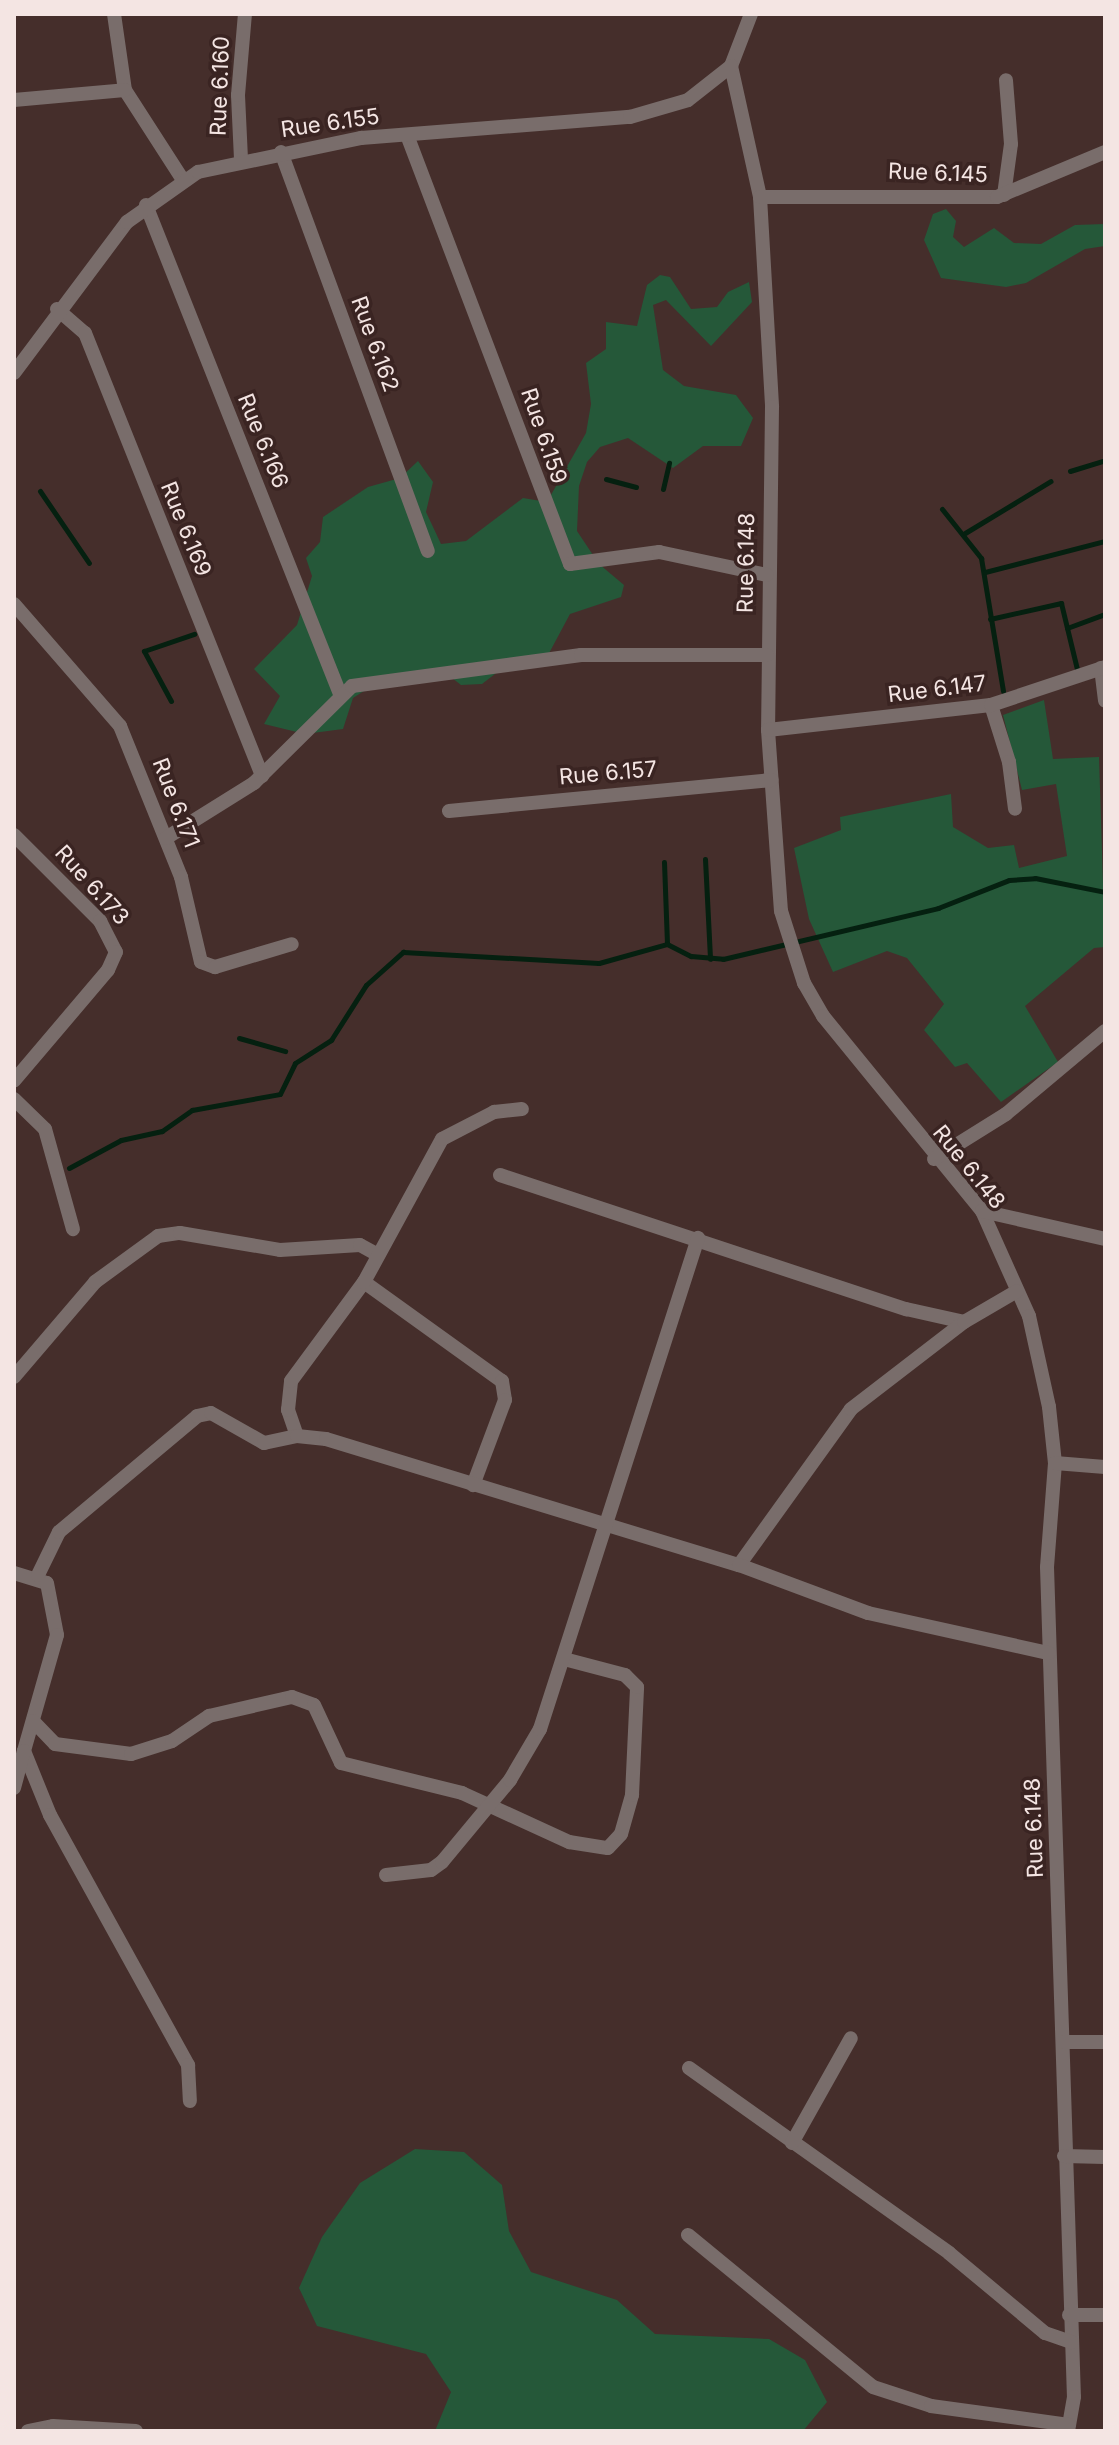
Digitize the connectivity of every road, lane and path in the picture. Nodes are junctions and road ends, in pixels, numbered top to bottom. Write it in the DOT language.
graph roads {
  1 [pos="114,14"];
  2 [pos="245,14"];
  3 [pos="751,14"];
  4 [pos="731,66"];
  5 [pos="1006,80"];
  6 [pos="125,90"];
  7 [pos="14,100"];
  8 [pos="407,135"];
  9 [pos="281,152"];
  10 [pos="1105,152"];
  11 [pos="241,159"];
  12 [pos="183,180"];
  13 [pos="1004,195"];
  14 [pos="760,197"];
  15 [pos="146,205"];
  16 [pos="57,309"];
  17 [pos="14,373"];
  18 [pos="428,551"];
  19 [pos="767,575"];
  20 [pos="14,604"];
  21 [pos="767,655"];
  22 [pos="1103,668"];
  23 [pos="340,694"];
  24 [pos="1105,701"];
  25 [pos="991,705"];
  26 [pos="768,730"];
  27 [pos="262,776"];
  28 [pos="772,780"];
  29 [pos="1015,809"];
  30 [pos="449,811"];
  31 [pos="14,835"];
  32 [pos="166,838"];
  33 [pos="292,944"];
  34 [pos="1105,1031"];
  35 [pos="14,1081"];
  36 [pos="14,1099"];
  37 [pos="522,1109"];
  38 [pos="934,1159"];
  39 [pos="500,1175"];
  40 [pos="982,1211"];
  41 [pos="73,1229"];
  42 [pos="698,1238"];
  43 [pos="1105,1239"];
  44 [pos="376,1254"];
  45 [pos="364,1282"];
  46 [pos="1017,1291"];
  47 [pos="964,1322"];
  48 [pos="14,1377"];
  49 [pos="297,1436"];
  50 [pos="1055,1463"];
  51 [pos="1105,1467"];
  52 [pos="473,1485"];
  53 [pos="602,1525"];
  54 [pos="739,1565"];
  55 [pos="14,1573"];
  56 [pos="38,1575"];
  57 [pos="1049,1653"];
  58 [pos="564,1659"];
  59 [pos="33,1721"];
  60 [pos="24,1751"];
  61 [pos="14,1788"];
  62 [pos="491,1805"];
  63 [pos="386,1875"];
  64 [pos="851,2038"];
  65 [pos="1063,2042"];
  66 [pos="1105,2042"];
  67 [pos="689,2068"];
  68 [pos="190,2101"];
  69 [pos="792,2143"];
  70 [pos="1064,2156"];
  71 [pos="1105,2157"];
  72 [pos="688,2235"];
  73 [pos="1069,2315"];
  74 [pos="1105,2315"];
  75 [pos="1071,2342"];
  76 [pos="1069,2428"];
  77 [pos="28,2431"];
  78 [pos="136,2431"];
  1 -- 6 [label="street"];
  2 -- 11 [label="street, Rue 6.160"];
  3 -- 4 [label="street"];
  4 -- 8 [label="street, Rue 6.155"];
  4 -- 14 [label="street, Rue 6.148"];
  5 -- 13 [label="street"];
  6 -- 7 [label="street"];
  6 -- 12 [label="street"];
  8 -- 9 [label="street, Rue 6.155"];
  8 -- 19 [label="street, Rue 6.159"];
  9 -- 11 [label="street, Rue 6.155"];
  9 -- 18 [label="street, Rue 6.162"];
  10 -- 13 [label="street, Rue 6.145"];
  11 -- 12 [label="street, Rue 6.155"];
  12 -- 15 [label="street, Rue 6.155"];
  13 -- 14 [label="street, Rue 6.145"];
  14 -- 19 [label="street, Rue 6.148"];
  15 -- 16 [label="street, Rue 6.155"];
  15 -- 23 [label="street, Rue 6.166"];
  16 -- 17 [label="street, Rue 6.155"];
  16 -- 27 [label="street, Rue 6.169"];
  19 -- 21 [label="street, Rue 6.148"];
  20 -- 32 [label="street, Rue 6.171"];
  21 -- 23 [label="street"];
  21 -- 26 [label="street, Rue 6.148"];
  22 -- 24 [label="street"];
  22 -- 25 [label="street, Rue 6.147"];
  23 -- 27 [label="street"];
  25 -- 26 [label="street, Rue 6.147"];
  25 -- 29 [label="street"];
  26 -- 28 [label="street, Rue 6.148"];
  27 -- 32 [label="street"];
  28 -- 30 [label="street, Rue 6.157"];
  28 -- 38 [label="street, Rue 6.148"];
  31 -- 35 [label="street, Rue 6.173"];
  32 -- 33 [label="street, Rue 6.171"];
  34 -- 38 [label="street"];
  36 -- 41 [label="street"];
  37 -- 44 [label="street"];
  38 -- 40 [label="street, Rue 6.148"];
  39 -- 42 [label="street"];
  40 -- 43 [label="street"];
  40 -- 46 [label="street, Rue 6.148"];
  42 -- 47 [label="street"];
  42 -- 53 [label="street"];
  44 -- 45 [label="street"];
  44 -- 48 [label="street"];
  45 -- 49 [label="street"];
  45 -- 52 [label="street"];
  46 -- 47 [label="street"];
  46 -- 50 [label="street, Rue 6.148"];
  47 -- 54 [label="street"];
  49 -- 52 [label="street"];
  49 -- 56 [label="street"];
  50 -- 51 [label="street"];
  50 -- 57 [label="street, Rue 6.148"];
  52 -- 53 [label="street"];
  53 -- 54 [label="street"];
  53 -- 58 [label="street"];
  54 -- 57 [label="street"];
  55 -- 56 [label="street"];
  56 -- 59 [label="street"];
  57 -- 65 [label="street, Rue 6.148"];
  58 -- 62 [label="street"];
  58 -- 62 [label="street"];
  59 -- 60 [label="street"];
  59 -- 62 [label="street"];
  60 -- 61 [label="street"];
  60 -- 68 [label="street"];
  62 -- 63 [label="street"];
  64 -- 69 [label="street"];
  65 -- 66 [label="street"];
  65 -- 70 [label="street, Rue 6.148"];
  67 -- 69 [label="street"];
  69 -- 75 [label="street"];
  70 -- 71 [label="street"];
  70 -- 73 [label="street, Rue 6.148"];
  72 -- 76 [label="street"];
  73 -- 74 [label="street"];
  73 -- 75 [label="street, Rue 6.148"];
  75 -- 76 [label="street, Rue 6.148"];
  77 -- 78 [label="street"];
}
